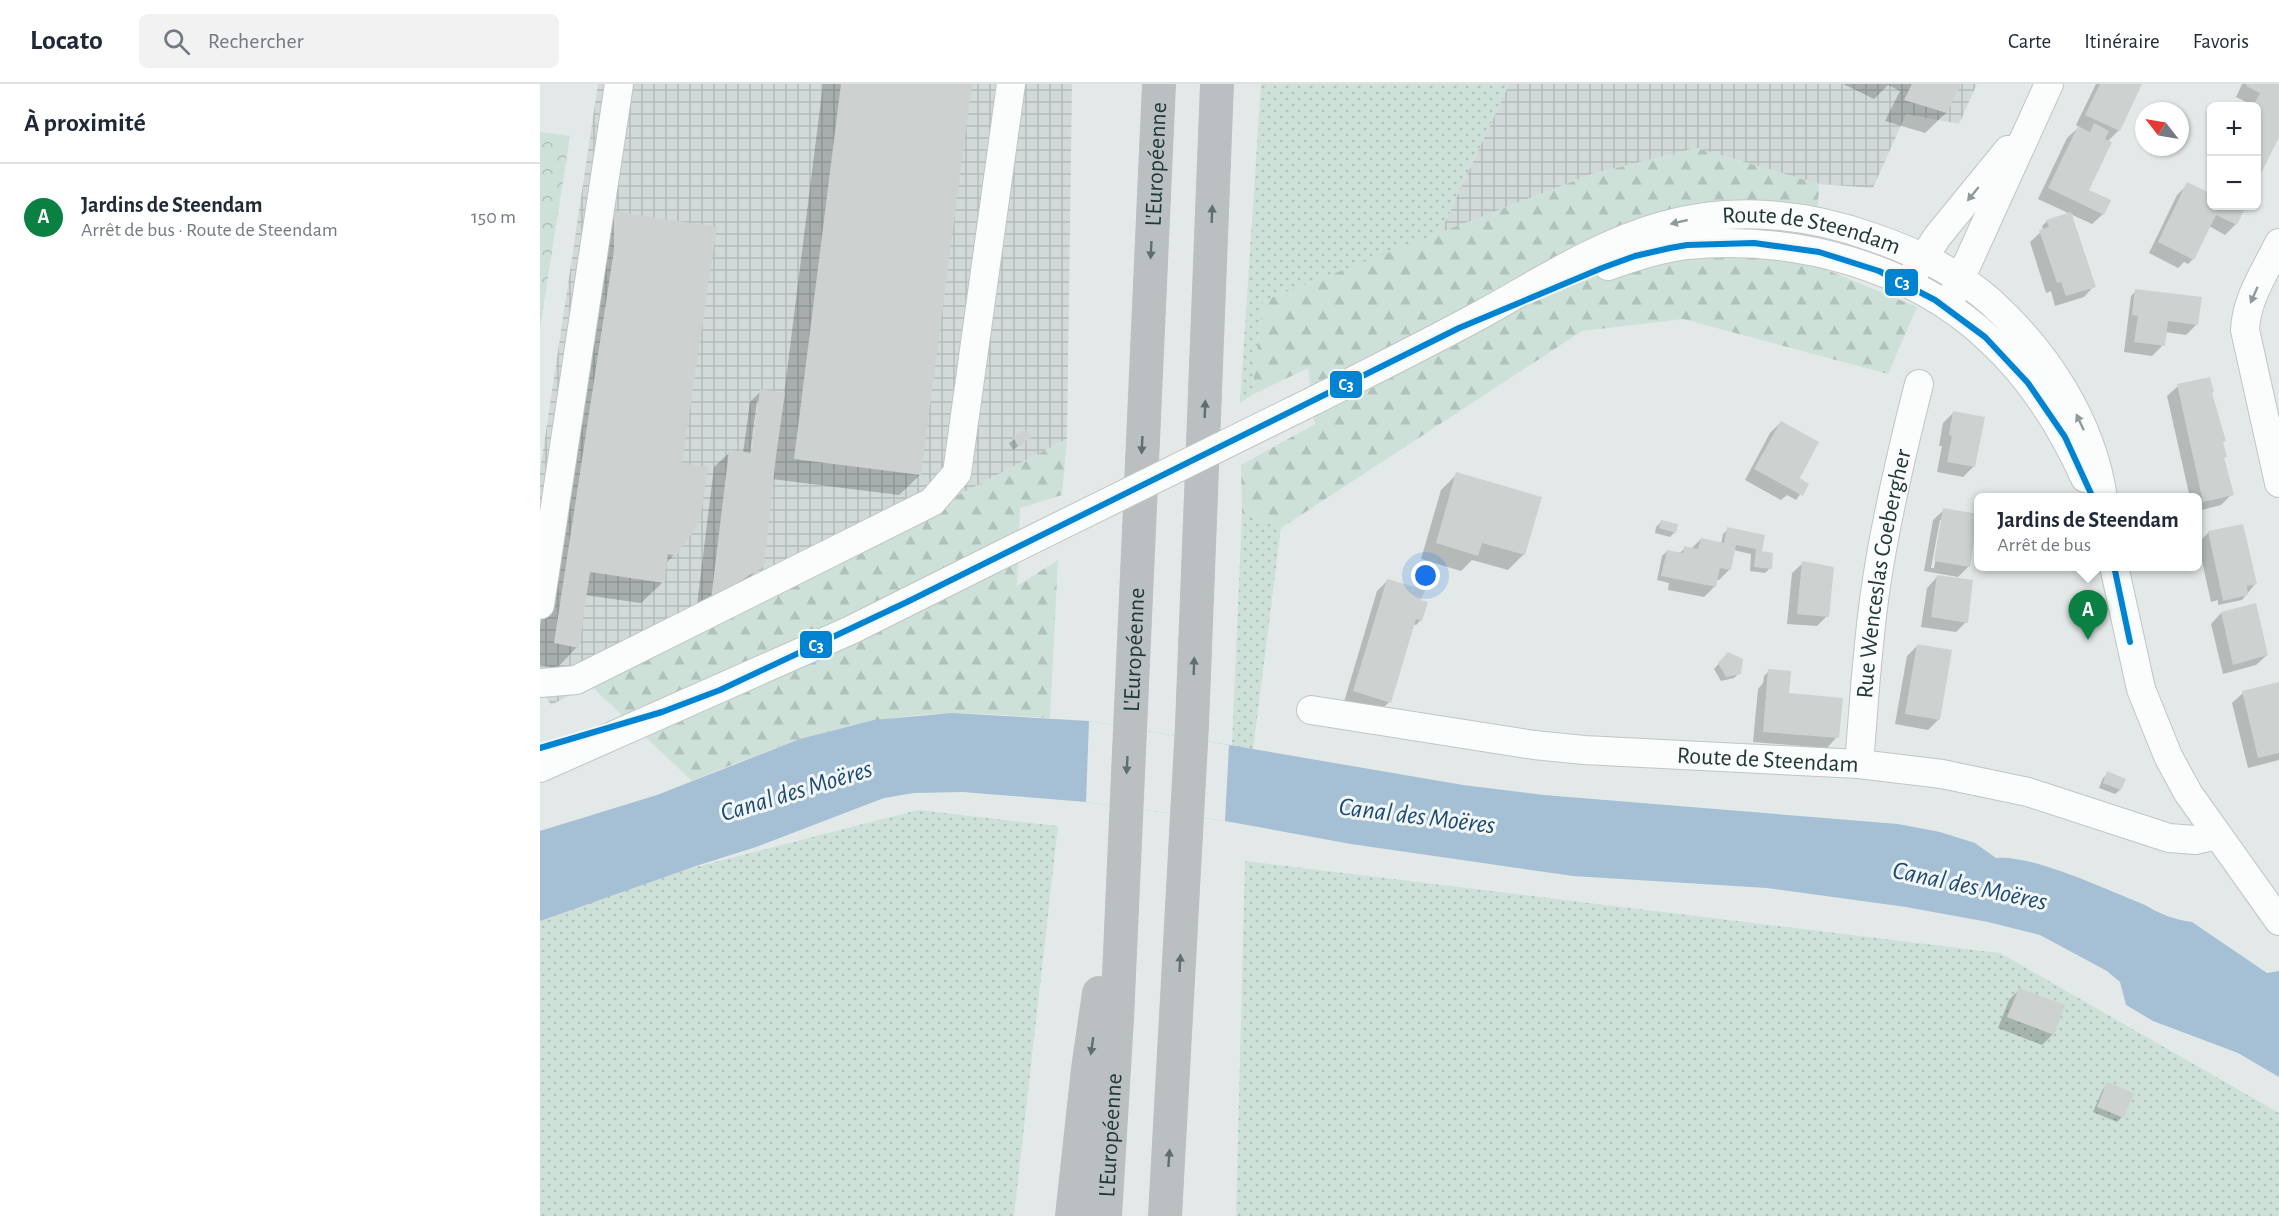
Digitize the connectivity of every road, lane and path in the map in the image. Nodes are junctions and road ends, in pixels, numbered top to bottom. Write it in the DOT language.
graph roads {
  1 [pos="619,84"];
  2 [pos="1011,84"];
  3 [pos="1159,84"];
  4 [pos="1219,84"];
  5 [pos="2046,90"];
  6 [pos="2279,243"];
  7 [pos="1924,257"];
  8 [pos="1960,278"];
  9 [pos="1908,284"];
  10 [pos="1947,307"];
  11 [pos="1448,333"];
  12 [pos="1919,384"];
  13 [pos="2279,483"];
  14 [pos="2091,493"];
  15 [pos="2102,493"];
  16 [pos="2115,571"];
  17 [pos="540,605"];
  18 [pos="540,683"];
  19 [pos="704,697"];
  20 [pos="1311,710"];
  21 [pos="540,748"];
  22 [pos="1859,764"];
  23 [pos="540,768"];
  24 [pos="1125,822"];
  25 [pos="2217,835"];
  26 [pos="2273,914"];
  27 [pos="1072,1216"];
  28 [pos="1105,1216"];
  29 [pos="1165,1216"];
  1 -- 17 [label="street"];
  2 -- 18 [label="street"];
  3 -- 24 [label="highway, L'Européenne, one-way"];
  29 -- 4 [label="highway, one-way"];
  5 -- 7 [label="street, one-way"];
  5 -- 8 [label="street"];
  6 -- 13 [label="street, one-way"];
  7 -- 8 [label="street, Route de Steendam"];
  7 -- 9 [label="street"];
  7 -- 11 [label="street, Route de Steendam, one-way"];
  8 -- 10 [label="street"];
  15 -- 8 [label="street, Route de Steendam, one-way"];
  9 -- 10 [label="street, Route de Steendam"];
  9 -- 11 [label="street, Route de Steendam"];
  10 -- 14 [label="street, Route de Steendam"];
  11 -- 19 [label="street, Route de Steendam, bridge"];
  12 -- 22 [label="street, Rue Wenceslas Coebergher"];
  16 -- 25 [label="street"];
  19 -- 21 [label="street, Route de Steendam"];
  19 -- 23 [label="street, Route de Steendam"];
  20 -- 22 [label="street, Route de Steendam"];
  22 -- 25 [label="street, Route de Steendam"];
  24 -- 27 [label="highway, one-way"];
  24 -- 28 [label="highway, L'Européenne"];
  25 -- 26 [label="street"];
}
